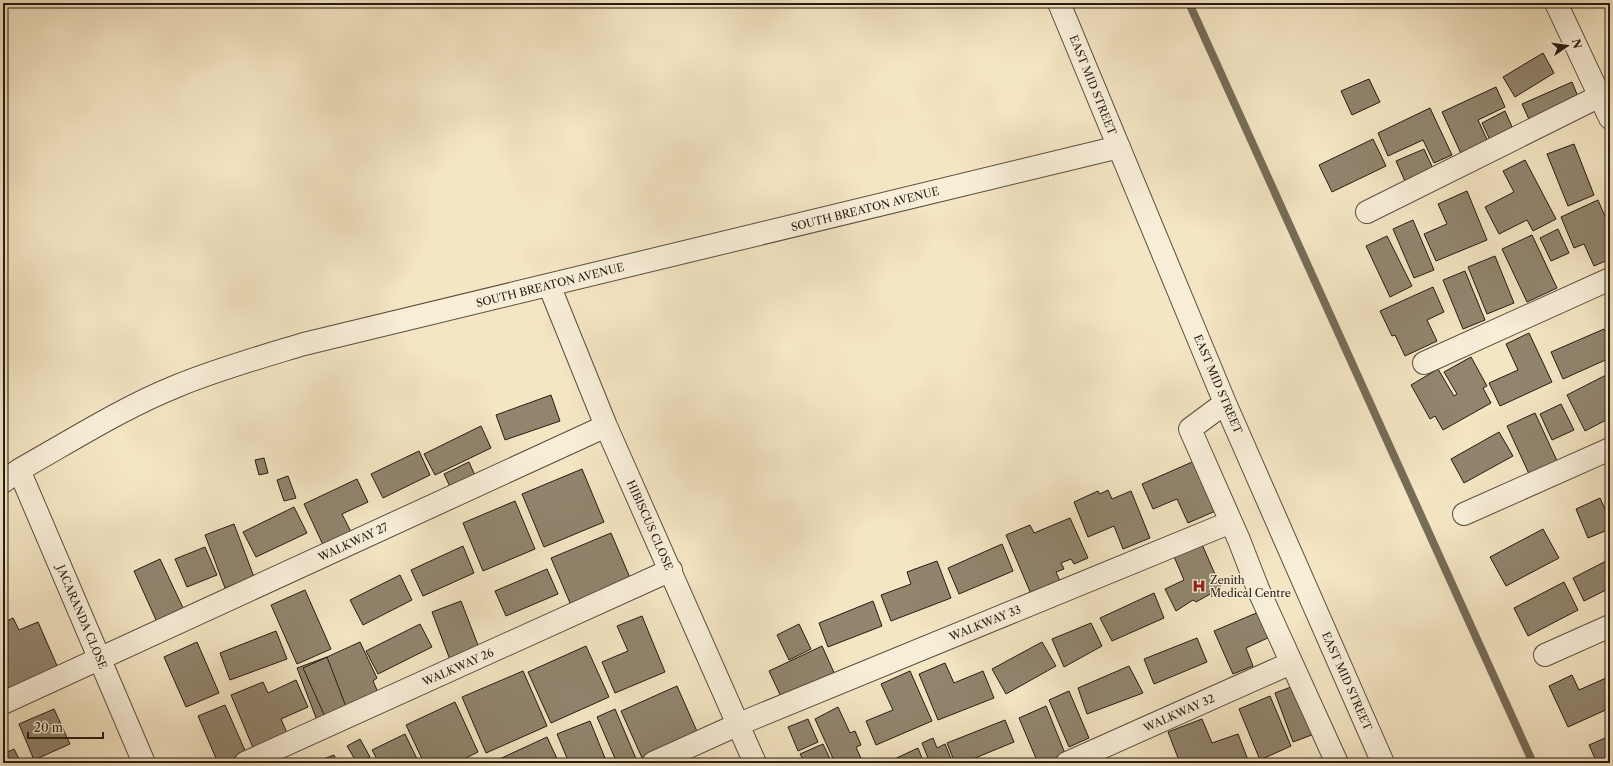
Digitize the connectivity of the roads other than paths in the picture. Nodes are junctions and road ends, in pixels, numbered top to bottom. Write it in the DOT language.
graph roads {
  1 [pos="1059,3"];
  2 [pos="1556,3"];
  3 [pos="1600,96"];
  4 [pos="1610,118"];
  5 [pos="1119,148"];
  6 [pos="1367,212"];
  7 [pos="1610,279"];
  8 [pos="549,285"];
  9 [pos="1424,362"];
  10 [pos="1225,403"];
  11 [pos="606,426"];
  12 [pos="1610,449"];
  13 [pos="11,476"];
  14 [pos="1464,514"];
  15 [pos="1231,522"];
  16 [pos="671,570"];
  17 [pos="1610,626"];
  18 [pos="1545,655"];
  19 [pos="99,658"];
  20 [pos="1291,663"];
  21 [pos="3,703"];
  22 [pos="739,724"];
  23 [pos="144,763"];
  24 [pos="245,763"];
  25 [pos="653,763"];
  26 [pos="755,763"];
  27 [pos="1067,763"];
  28 [pos="1337,763"];
  29 [pos="1383,763"];
  1 -- 5 [label="street, EAST MID STREET"];
  2 -- 3 [label="street"];
  3 -- 4 [label="street"];
  3 -- 6 [label="street"];
  5 -- 8 [label="street, SOUTH BREATON AVENUE"];
  5 -- 10 [label="street, EAST MID STREET"];
  7 -- 9 [label="street"];
  8 -- 11 [label="street, HIBISCUS CLOSE"];
  8 -- 13 [label="street, SOUTH BREATON AVENUE"];
  10 -- 15 [label="street"];
  10 -- 29 [label="street, EAST MID STREET"];
  11 -- 16 [label="street, HIBISCUS CLOSE"];
  11 -- 19 [label="street, WALKWAY 27"];
  12 -- 14 [label="street"];
  13 -- 19 [label="street, JACARANDA CLOSE"];
  15 -- 20 [label="street"];
  15 -- 22 [label="street, WALKWAY 33"];
  16 -- 22 [label="street, HIBISCUS CLOSE"];
  16 -- 24 [label="street, WALKWAY 26"];
  17 -- 18 [label="street"];
  19 -- 21 [label="street, WALKWAY 27"];
  19 -- 23 [label="street, JACARANDA CLOSE"];
  20 -- 27 [label="street, WALKWAY 32"];
  20 -- 28 [label="street"];
  22 -- 25 [label="street, WALKWAY 33"];
  22 -- 26 [label="street, HIBISCUS CLOSE"];
}
